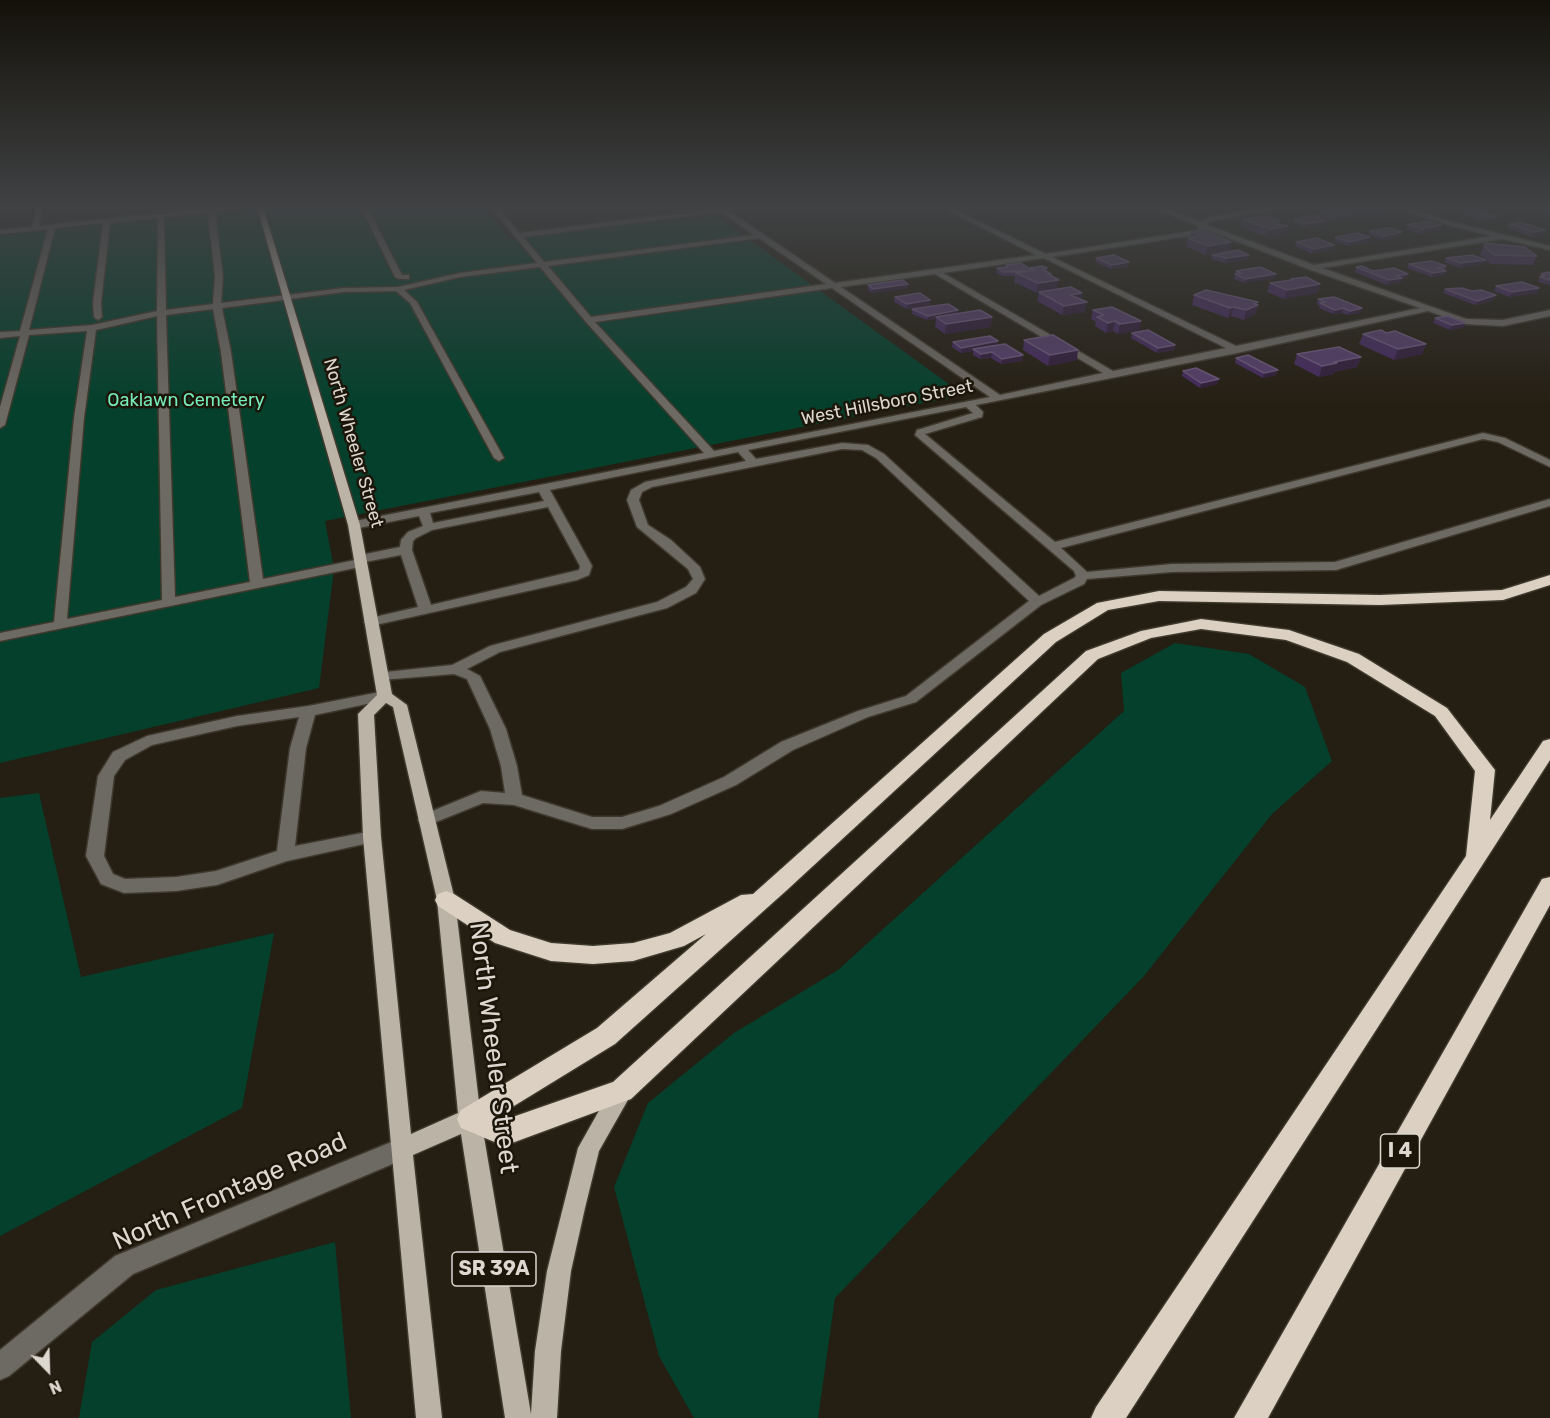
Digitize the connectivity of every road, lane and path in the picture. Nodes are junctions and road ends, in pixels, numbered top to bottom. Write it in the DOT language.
graph roads {
  1 [pos="40,273"];
  2 [pos="101,273"];
  3 [pos="161,273"];
  4 [pos="218,273"];
  5 [pos="279,273"];
  6 [pos="398,273"];
  7 [pos="475,273"];
  8 [pos="549,273"];
  9 [pos="815,273"];
  10 [pos="929,273"];
  11 [pos="940,273"];
  12 [pos="1080,273"];
  13 [pos="1328,273"];
  14 [pos="460,275"];
  15 [pos="406,277"];
  16 [pos="834,286"];
  17 [pos="398,289"];
  18 [pos="344,290"];
  19 [pos="286,297"];
  20 [pos="217,306"];
  21 [pos="1426,309"];
  22 [pos="163,313"];
  23 [pos="1550,313"];
  24 [pos="149,315"];
  25 [pos="98,317"];
  26 [pos="589,320"];
  27 [pos="92,327"];
  28 [pos="25,332"];
  29 [pos="0,335"];
  30 [pos="1237,350"];
  31 [pos="1112,375"];
  32 [pos="998,398"];
  33 [pos="968,404"];
  34 [pos="0,426"];
  35 [pos="741,449"];
  36 [pos="712,455"];
  37 [pos="499,458"];
  38 [pos="753,463"];
  39 [pos="1550,464"];
  40 [pos="543,488"];
  41 [pos="1550,502"];
  42 [pos="551,503"];
  43 [pos="424,512"];
  44 [pos="354,525"];
  45 [pos="429,527"];
  46 [pos="1054,546"];
  47 [pos="405,550"];
  48 [pos="360,561"];
  49 [pos="1083,576"];
  50 [pos="1550,580"];
  51 [pos="257,584"];
  52 [pos="1036,602"];
  53 [pos="169,603"];
  54 [pos="426,610"];
  55 [pos="371,622"];
  56 [pos="60,625"];
  57 [pos="0,637"];
  58 [pos="455,669"];
  59 [pos="380,671"];
  60 [pos="385,696"];
  61 [pos="308,711"];
  62 [pos="1550,744"];
  63 [pos="514,799"];
  64 [pos="426,820"];
  65 [pos="372,837"];
  66 [pos="285,855"];
  67 [pos="1476,858"];
  68 [pos="779,884"];
  69 [pos="1550,885"];
  70 [pos="446,900"];
  71 [pos="622,1091"];
  72 [pos="470,1119"];
  73 [pos="400,1149"];
  74 [pos="0,1367"];
  75 [pos="429,1418"];
  76 [pos="518,1418"];
  77 [pos="544,1418"];
  78 [pos="1107,1418"];
  79 [pos="1250,1418"];
  1 -- 28 [label="street"];
  2 -- 25 [label="street"];
  3 -- 22 [label="street"];
  4 -- 20 [label="street"];
  5 -- 19 [label="main road, North Wheeler Street"];
  6 -- 15 [label="street"];
  7 -- 14 [label="street"];
  8 -- 26 [label="street"];
  9 -- 16 [label="street"];
  10 -- 16 [label="street"];
  11 -- 31 [label="street"];
  12 -- 30 [label="street"];
  13 -- 21 [label="street"];
  14 -- 15 [label="street"];
  14 -- 17 [label="street"];
  15 -- 18 [label="street"];
  16 -- 26 [label="street"];
  16 -- 32 [label="street"];
  17 -- 18 [label="street"];
  17 -- 37 [label="street"];
  18 -- 19 [label="street"];
  19 -- 20 [label="street"];
  19 -- 44 [label="main road, North Wheeler Street"];
  20 -- 22 [label="street"];
  20 -- 51 [label="street"];
  21 -- 23 [label="street"];
  21 -- 30 [label="street, West Hillsboro Street"];
  22 -- 24 [label="street"];
  22 -- 53 [label="street"];
  24 -- 25 [label="street"];
  24 -- 27 [label="street"];
  25 -- 28 [label="street"];
  26 -- 36 [label="street"];
  27 -- 28 [label="street"];
  27 -- 56 [label="street"];
  28 -- 29 [label="street"];
  28 -- 34 [label="street"];
  30 -- 31 [label="street, West Hillsboro Street"];
  31 -- 32 [label="street, West Hillsboro Street"];
  32 -- 33 [label="street, West Hillsboro Street"];
  33 -- 35 [label="street, West Hillsboro Street"];
  33 -- 46 [label="street"];
  35 -- 36 [label="street, West Hillsboro Street"];
  35 -- 38 [label="street"];
  36 -- 40 [label="street, West Hillsboro Street"];
  38 -- 52 [label="street"];
  38 -- 58 [label="street"];
  39 -- 46 [label="street"];
  40 -- 42 [label="street"];
  40 -- 43 [label="street, West Hillsboro Street"];
  41 -- 49 [label="street"];
  42 -- 45 [label="street"];
  42 -- 54 [label="street"];
  43 -- 44 [label="street, West Hillsboro Street"];
  43 -- 45 [label="street"];
  44 -- 48 [label="main road, North Wheeler Street"];
  45 -- 47 [label="street"];
  46 -- 49 [label="street"];
  47 -- 48 [label="street"];
  47 -- 54 [label="street"];
  48 -- 51 [label="street"];
  48 -- 55 [label="main road, North Wheeler Street"];
  49 -- 52 [label="street"];
  50 -- 68 [label="highway"];
  51 -- 53 [label="street"];
  52 -- 63 [label="street"];
  53 -- 56 [label="street"];
  54 -- 55 [label="street"];
  55 -- 59 [label="main road, North Wheeler Street"];
  56 -- 57 [label="street"];
  58 -- 59 [label="street"];
  58 -- 63 [label="street"];
  59 -- 60 [label="main road, North Wheeler Street / SR 39A"];
  60 -- 61 [label="street"];
  60 -- 64 [label="main road, North Wheeler Street / SR 39A"];
  60 -- 65 [label="main road"];
  61 -- 66 [label="street"];
  61 -- 66 [label="street"];
  62 -- 67 [label="highway"];
  63 -- 64 [label="street"];
  64 -- 70 [label="main road, North Wheeler Street / SR 39A"];
  65 -- 66 [label="street"];
  65 -- 73 [label="main road"];
  67 -- 71 [label="highway"];
  67 -- 78 [label="highway"];
  68 -- 70 [label="highway"];
  68 -- 72 [label="highway"];
  69 -- 79 [label="highway, I 4"];
  70 -- 72 [label="main road, North Wheeler Street / SR 39A"];
  71 -- 72 [label="highway"];
  71 -- 77 [label="main road"];
  72 -- 73 [label="main road, North Frontage Road"];
  72 -- 76 [label="main road, North Wheeler Street / SR 39A"];
  73 -- 74 [label="street, North Frontage Road"];
  73 -- 75 [label="main road"];
}
